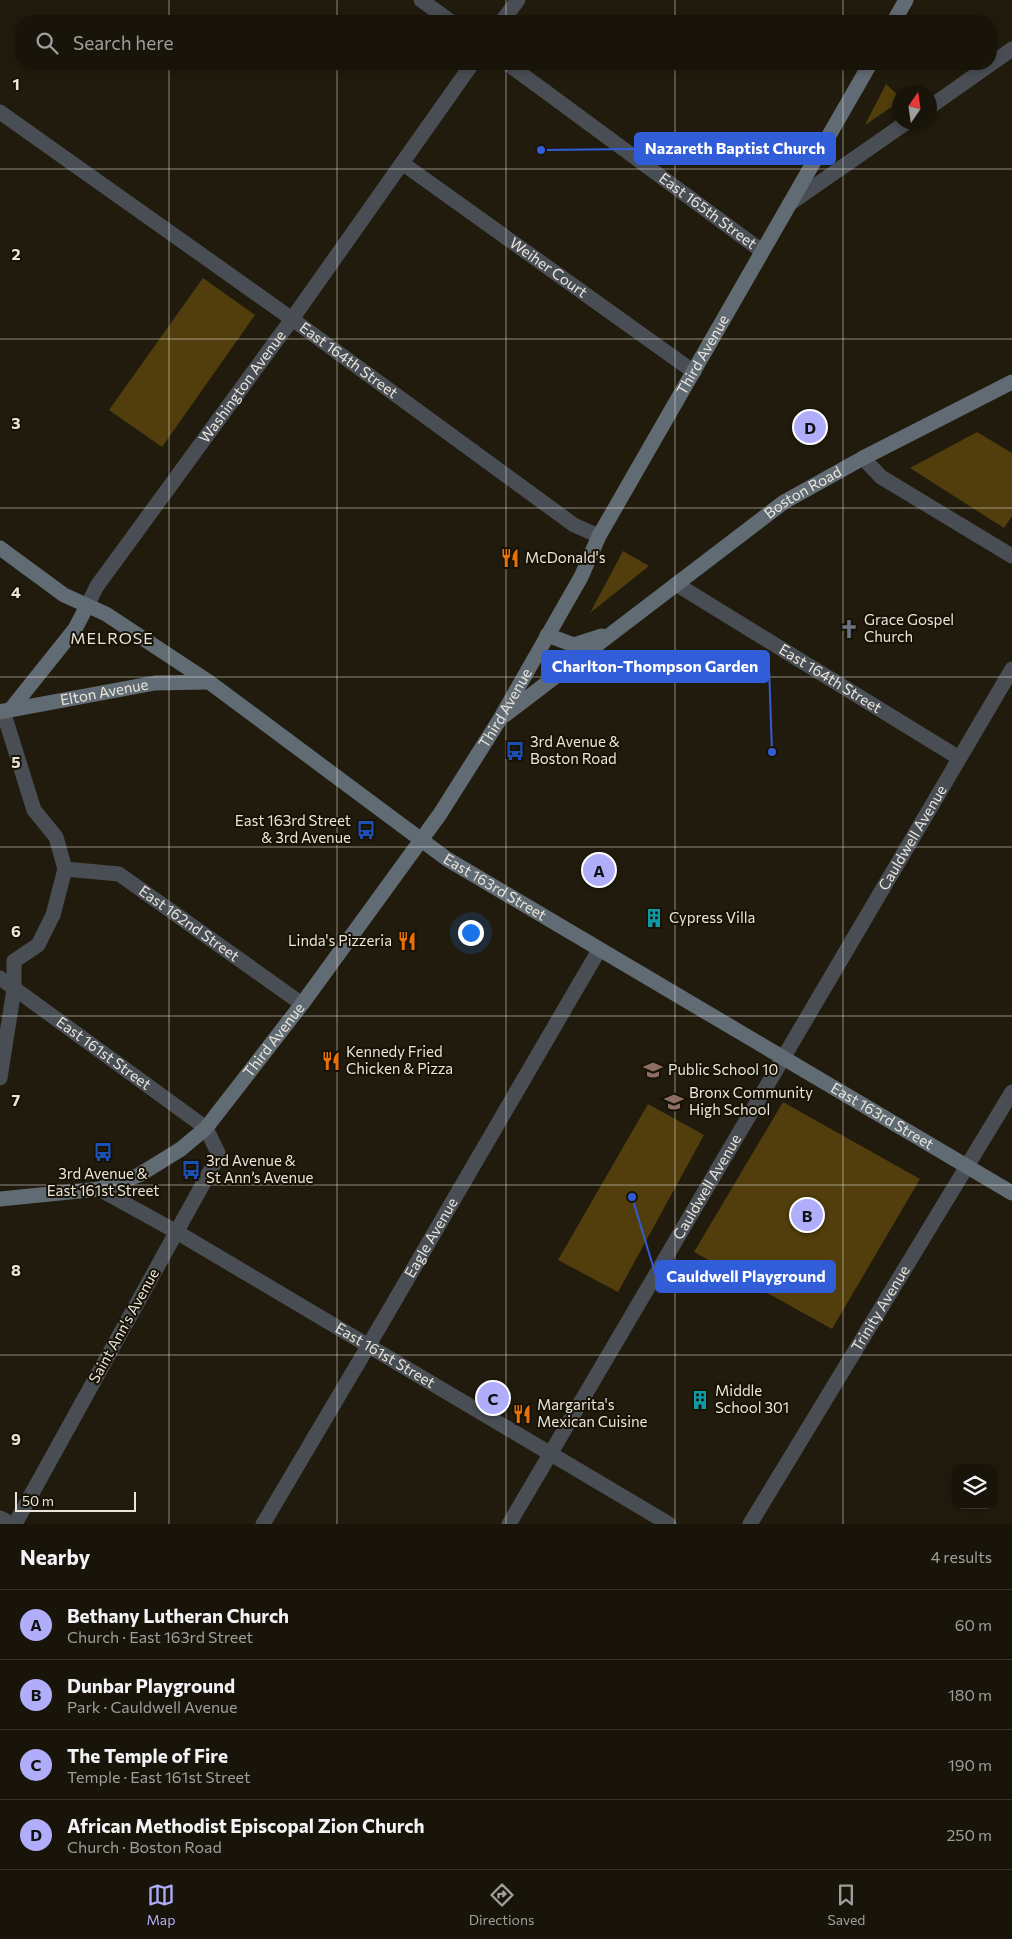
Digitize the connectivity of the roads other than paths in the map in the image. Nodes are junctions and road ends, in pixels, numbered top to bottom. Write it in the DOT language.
graph roads {
  1 [pos="422,0"];
  2 [pos="518,0"];
  3 [pos="906,0"];
  4 [pos="442,15"];
  5 [pos="507,15"];
  6 [pos="897,15"];
  7 [pos="1012,49"];
  8 [pos="997,60"];
  9 [pos="468,70"];
  10 [pos="516,70"];
  11 [pos="867,70"];
  12 [pos="982,70"];
  13 [pos="937,102"];
  14 [pos="0,112"];
  15 [pos="896,130"];
  16 [pos="402,163"];
  17 [pos="792,202"];
  18 [pos="762,251"];
  19 [pos="292,319"];
  20 [pos="694,372"];
  21 [pos="1012,382"];
  22 [pos="863,458"];
  23 [pos="599,536"];
  24 [pos="0,548"];
  25 [pos="1012,556"];
  26 [pos="676,584"];
  27 [pos="86,606"];
  28 [pos="613,632"];
  29 [pos="547,635"];
  30 [pos="1012,670"];
  31 [pos="209,682"];
  32 [pos="5,711"];
  33 [pos="500,719"];
  34 [pos="959,758"];
  35 [pos="422,841"];
  36 [pos="66,869"];
  37 [pos="599,950"];
  38 [pos="0,978"];
  39 [pos="14,989"];
  40 [pos="302,1004"];
  41 [pos="782,1058"];
  42 [pos="0,1078"];
  43 [pos="1012,1092"];
  44 [pos="206,1128"];
  45 [pos="966,1166"];
  46 [pos="99,1189"];
  47 [pos="1012,1193"];
  48 [pos="0,1198"];
  49 [pos="175,1231"];
  50 [pos="551,1454"];
  51 [pos="0,1518"];
  52 [pos="14,1524"];
  53 [pos="263,1524"];
  54 [pos="509,1524"];
  55 [pos="669,1524"];
  56 [pos="750,1524"];
  1 -- 4 [label="street"];
  2 -- 5 [label="street"];
  3 -- 6 [label="main road"];
  7 -- 8 [label="street"];
  9 -- 16 [label="street, Washington Avenue"];
  10 -- 18 [label="street, East 165th Street"];
  11 -- 17 [label="main road, Third Avenue"];
  12 -- 13 [label="street"];
  14 -- 19 [label="street, East 164th Street"];
  15 -- 17 [label="street"];
  16 -- 19 [label="street, Washington Avenue"];
  16 -- 20 [label="street, Weiher Court"];
  17 -- 18 [label="main road, Third Avenue"];
  18 -- 20 [label="main road, Third Avenue"];
  19 -- 23 [label="street, East 164th Street"];
  19 -- 27 [label="street, Washington Avenue"];
  20 -- 23 [label="main road, Third Avenue"];
  21 -- 22 [label="main road, Boston Road"];
  22 -- 25 [label="street"];
  22 -- 26 [label="main road, Boston Road"];
  23 -- 29 [label="main road, Third Avenue"];
  24 -- 27 [label="main road, East 163rd Street"];
  26 -- 28 [label="main road, Boston Road"];
  26 -- 34 [label="street, East 164th Street"];
  27 -- 31 [label="main road, East 163rd Street"];
  27 -- 32 [label="main road, Washington Avenue"];
  28 -- 29 [label="main road, Boston Road"];
  28 -- 33 [label="main road, Boston Road"];
  29 -- 33 [label="main road, Third Avenue"];
  30 -- 34 [label="street, Cauldwell Avenue"];
  31 -- 32 [label="main road, Elton Avenue"];
  31 -- 35 [label="main road, East 163rd Street"];
  32 -- 36 [label="street"];
  33 -- 35 [label="main road, Third Avenue"];
  34 -- 41 [label="street, Cauldwell Avenue"];
  35 -- 37 [label="main road, East 163rd Street"];
  35 -- 40 [label="main road, Third Avenue"];
  36 -- 39 [label="street"];
  36 -- 40 [label="street, East 162nd Street"];
  37 -- 41 [label="main road, East 163rd Street"];
  37 -- 53 [label="street, Eagle Avenue, bridge"];
  38 -- 39 [label="street, East 161st Street"];
  39 -- 42 [label="street"];
  39 -- 44 [label="street, East 161st Street"];
  40 -- 44 [label="main road, Third Avenue"];
  41 -- 45 [label="main road, East 163rd Street"];
  41 -- 50 [label="street, Cauldwell Avenue"];
  43 -- 45 [label="street, Trinity Avenue"];
  44 -- 46 [label="main road, Third Avenue"];
  44 -- 49 [label="street, Saint Ann's Avenue"];
  45 -- 47 [label="main road, East 163rd Street"];
  45 -- 56 [label="street, Trinity Avenue"];
  46 -- 48 [label="main road, Third Avenue"];
  46 -- 49 [label="street, East 161st Street"];
  49 -- 50 [label="street, East 161st Street"];
  49 -- 52 [label="street, Saint Ann's Avenue"];
  50 -- 54 [label="street, Cauldwell Avenue"];
  50 -- 55 [label="street, East 161st Street"];
  51 -- 52 [label="street"];
}
